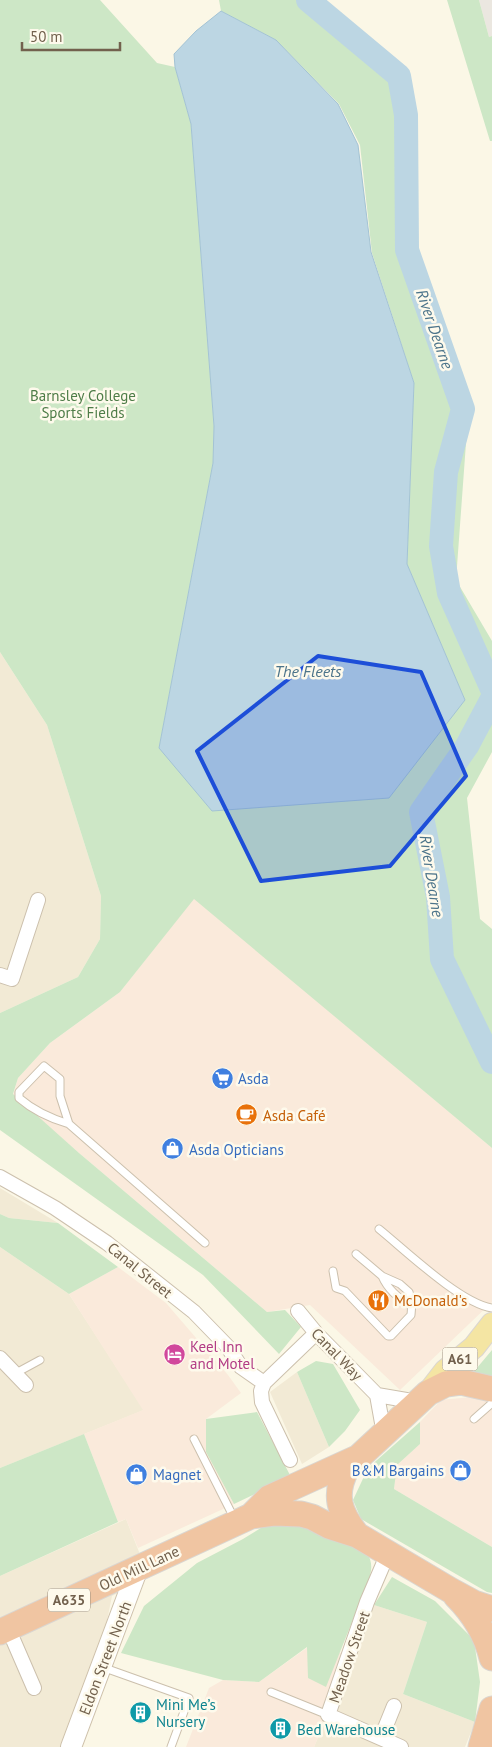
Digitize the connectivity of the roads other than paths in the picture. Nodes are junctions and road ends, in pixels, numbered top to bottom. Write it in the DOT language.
graph roads {
  1 [pos="38,900"];
  2 [pos="0,975"];
  3 [pos="68,1124"];
  4 [pos="0,1177"];
  5 [pos="379,1229"];
  6 [pos="205,1243"];
  7 [pos="356,1254"];
  8 [pos="333,1271"];
  9 [pos="382,1276"];
  10 [pos="412,1306"];
  11 [pos="492,1308"];
  12 [pos="298,1311"];
  13 [pos="492,1324"];
  14 [pos="316,1333"];
  15 [pos="0,1358"];
  16 [pos="40,1360"];
  17 [pos="16,1373"];
  18 [pos="264,1383"];
  19 [pos="26,1385"];
  20 [pos="492,1389"];
  21 [pos="377,1395"];
  22 [pos="423,1398"];
  23 [pos="492,1402"];
  24 [pos="474,1419"];
  25 [pos="384,1434"];
  26 [pos="194,1439"];
  27 [pos="357,1458"];
  28 [pos="290,1460"];
  29 [pos="243,1519"];
  30 [pos="357,1535"];
  31 [pos="388,1553"];
  32 [pos="138,1568"];
  33 [pos="450,1590"];
  34 [pos="486,1608"];
  35 [pos="4,1630"];
  36 [pos="492,1658"];
  37 [pos="101,1667"];
  38 [pos="34,1688"];
  39 [pos="271,1692"];
  40 [pos="394,1706"];
  41 [pos="492,1709"];
  42 [pos="328,1715"];
  43 [pos="381,1738"];
  44 [pos="71,1747"];
  45 [pos="171,1747"];
  46 [pos="401,1747"];
  47 [pos="481,1747"];
  1 -- 2 [label="street"];
  3 -- 3 [label="lane"];
  3 -- 6 [label="lane"];
  4 -- 18 [label="street, Canal Street"];
  5 -- 11 [label="lane"];
  7 -- 9 [label="lane"];
  8 -- 10 [label="lane"];
  9 -- 10 [label="lane"];
  9 -- 10 [label="lane"];
  12 -- 14 [label="street, Canal Way"];
  13 -- 22 [label="main road, A61"];
  14 -- 18 [label="street"];
  14 -- 21 [label="street, Canal Way"];
  15 -- 17 [label="street"];
  16 -- 17 [label="lane"];
  17 -- 19 [label="street"];
  18 -- 28 [label="street"];
  20 -- 22 [label="highway"];
  21 -- 22 [label="street"];
  21 -- 25 [label="street"];
  22 -- 25 [label="highway"];
  23 -- 24 [label="lane"];
  25 -- 27 [label="highway"];
  26 -- 29 [label="lane"];
  27 -- 29 [label="highway, Old Mill Lane / A635"];
  27 -- 30 [label="highway"];
  29 -- 30 [label="highway, Old Mill Lane / A635"];
  29 -- 32 [label="highway, Old Mill Lane / A635"];
  30 -- 31 [label="highway"];
  31 -- 33 [label="highway"];
  31 -- 42 [label="street, Meadow Street"];
  32 -- 35 [label="highway, Old Mill Lane / A635"];
  32 -- 37 [label="street, Eldon Street North"];
  33 -- 34 [label="highway"];
  33 -- 36 [label="highway"];
  35 -- 38 [label="street"];
  37 -- 44 [label="street, Eldon Street North"];
  37 -- 45 [label="lane"];
  39 -- 42 [label="lane"];
  40 -- 43 [label="street"];
  41 -- 47 [label="highway"];
  42 -- 43 [label="street, Meadow Street"];
  43 -- 46 [label="street, Meadow Street"];
}
